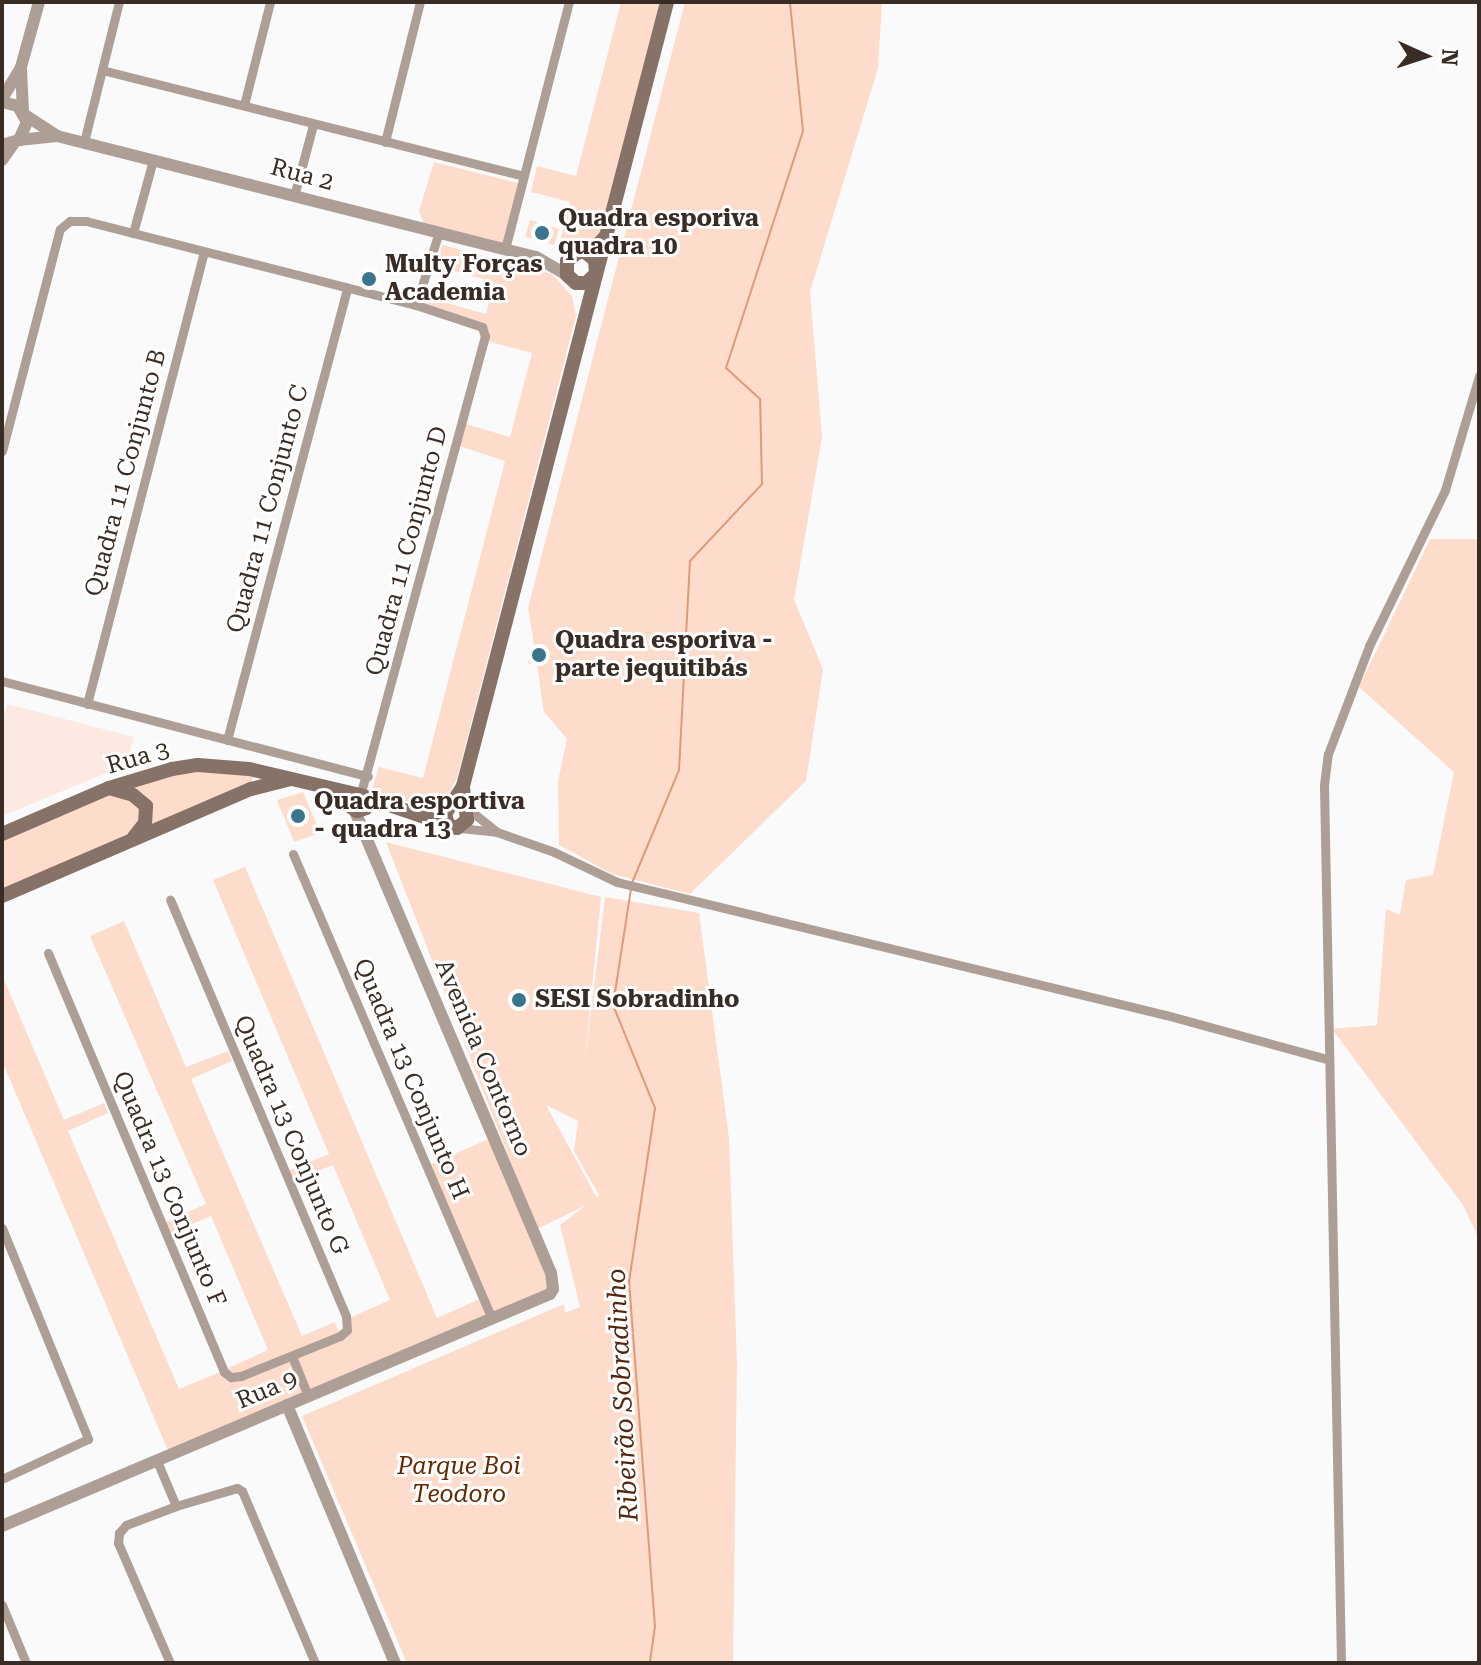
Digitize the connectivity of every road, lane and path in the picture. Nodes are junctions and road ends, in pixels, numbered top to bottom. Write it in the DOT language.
graph roads {
  1 [pos="39,2"];
  2 [pos="119,2"];
  3 [pos="270,2"];
  4 [pos="420,2"];
  5 [pos="569,2"];
  6 [pos="667,2"];
  7 [pos="21,67"];
  8 [pos="102,70"];
  9 [pos="2,100"];
  10 [pos="244,105"];
  11 [pos="24,113"];
  12 [pos="313,125"];
  13 [pos="57,136"];
  14 [pos="84,142"];
  15 [pos="385,142"];
  16 [pos="11,143"];
  17 [pos="2,160"];
  18 [pos="153,160"];
  19 [pos="523,176"];
  20 [pos="294,196"];
  21 [pos="133,233"];
  22 [pos="607,234"];
  23 [pos="438,235"];
  24 [pos="505,249"];
  25 [pos="204,253"];
  26 [pos="578,254"];
  27 [pos="536,257"];
  28 [pos="596,274"];
  29 [pos="572,279"];
  30 [pos="347,288"];
  31 [pos="416,305"];
  32 [pos="585,315"];
  33 [pos="1479,376"];
  34 [pos="2,451"];
  35 [pos="2,681"];
  36 [pos="87,704"];
  37 [pos="227,740"];
  38 [pos="249,769"];
  39 [pos="368,776"];
  40 [pos="293,779"];
  41 [pos="463,786"];
  42 [pos="109,788"];
  43 [pos="251,789"];
  44 [pos="360,803"];
  45 [pos="466,812"];
  46 [pos="454,820"];
  47 [pos="497,832"];
  48 [pos="2,834"];
  49 [pos="132,841"];
  50 [pos="293,854"];
  51 [pos="2,896"];
  52 [pos="170,900"];
  53 [pos="48,953"];
  54 [pos="1327,1059"];
  55 [pos="2,1228"];
  56 [pos="550,1294"];
  57 [pos="492,1319"];
  58 [pos="292,1356"];
  59 [pos="308,1396"];
  60 [pos="287,1405"];
  61 [pos="157,1461"];
  62 [pos="2,1479"];
  63 [pos="176,1506"];
  64 [pos="2,1526"];
  65 [pos="2,1605"];
  66 [pos="26,1663"];
  67 [pos="170,1663"];
  68 [pos="315,1663"];
  69 [pos="395,1663"];
  70 [pos="1341,1663"];
  1 -- 7 [label="street"];
  2 -- 8 [label="street"];
  3 -- 10 [label="street"];
  4 -- 15 [label="street"];
  5 -- 19 [label="street"];
  6 -- 22 [label="main road"];
  7 -- 9 [label="street"];
  7 -- 11 [label="street"];
  8 -- 10 [label="street"];
  8 -- 14 [label="street"];
  9 -- 11 [label="street"];
  10 -- 12 [label="street"];
  11 -- 13 [label="street"];
  11 -- 16 [label="street"];
  12 -- 15 [label="street"];
  12 -- 20 [label="street"];
  13 -- 14 [label="street, Rua 2"];
  13 -- 16 [label="street"];
  14 -- 18 [label="street, Rua 2"];
  15 -- 19 [label="street"];
  16 -- 17 [label="street"];
  18 -- 20 [label="street, Rua 2"];
  18 -- 21 [label="street"];
  19 -- 24 [label="street"];
  20 -- 23 [label="street, Rua 2"];
  21 -- 25 [label="street"];
  21 -- 34 [label="street"];
  22 -- 26 [label="main road"];
  22 -- 28 [label="main road"];
  23 -- 24 [label="street, Rua 2"];
  23 -- 31 [label="street"];
  24 -- 27 [label="street, Rua 2"];
  25 -- 30 [label="street"];
  25 -- 36 [label="street, Quadra 11 Conjunto B"];
  26 -- 27 [label="street, Rua 2"];
  26 -- 28 [label="main road"];
  26 -- 29 [label="main road"];
  27 -- 29 [label="street, Rua 2"];
  28 -- 29 [label="main road"];
  28 -- 32 [label="main road"];
  29 -- 32 [label="main road"];
  30 -- 31 [label="street"];
  30 -- 37 [label="street, Quadra 11 Conjunto C"];
  31 -- 39 [label="street, Quadra 11 Conjunto D"];
  32 -- 41 [label="main road"];
  33 -- 54 [label="street"];
  35 -- 36 [label="street"];
  36 -- 37 [label="street"];
  37 -- 39 [label="street"];
  38 -- 40 [label="main road, Rua 3"];
  38 -- 42 [label="main road, Rua 3"];
  38 -- 43 [label="main road"];
  39 -- 44 [label="street, Quadra 11 Conjunto D"];
  40 -- 43 [label="main road"];
  40 -- 44 [label="main road, Rua 3"];
  41 -- 45 [label="main road"];
  41 -- 46 [label="main road"];
  42 -- 48 [label="main road, Rua 3"];
  42 -- 49 [label="main road"];
  43 -- 49 [label="main road"];
  44 -- 46 [label="main road"];
  44 -- 56 [label="street, Avenida Contorno"];
  45 -- 46 [label="main road"];
  45 -- 47 [label="street"];
  46 -- 47 [label="street"];
  47 -- 54 [label="street"];
  49 -- 51 [label="main road"];
  50 -- 57 [label="street, Quadra 13 Conjunto H"];
  52 -- 58 [label="street, Quadra 13 Conjunto G"];
  53 -- 58 [label="street, Quadra 13 Conjunto F"];
  54 -- 70 [label="street"];
  55 -- 62 [label="street"];
  56 -- 57 [label="street, Rua 9"];
  57 -- 59 [label="street, Rua 9"];
  58 -- 59 [label="street"];
  59 -- 60 [label="street, Rua 9"];
  60 -- 61 [label="street, Rua 9"];
  60 -- 69 [label="street"];
  61 -- 63 [label="street"];
  61 -- 64 [label="street, Rua 9"];
  63 -- 67 [label="street"];
  63 -- 68 [label="street"];
  65 -- 66 [label="street"];
}
